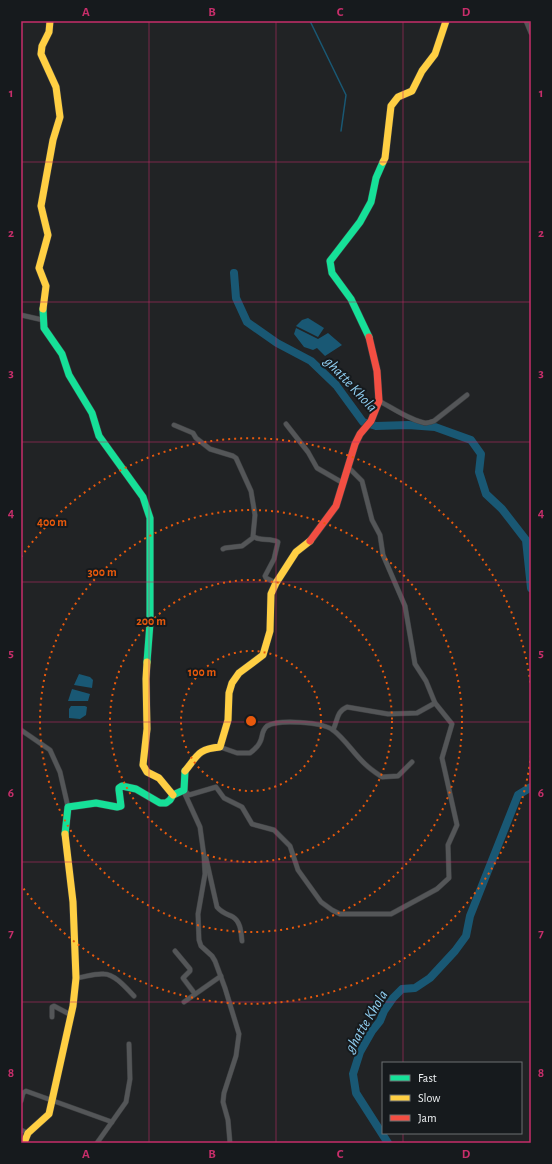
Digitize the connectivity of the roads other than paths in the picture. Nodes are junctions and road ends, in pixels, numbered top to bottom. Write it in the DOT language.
graph roads {
  1 [pos="50,21"];
  2 [pos="446,21"];
  3 [pos="526,21"];
  4 [pos="531,33"];
  5 [pos="21,315"];
  6 [pos="43,320"];
  7 [pos="467,395"];
  8 [pos="379,401"];
  9 [pos="174,424"];
  10 [pos="286,424"];
  11 [pos="348,467"];
  12 [pos="343,483"];
  13 [pos="254,537"];
  14 [pos="223,549"];
  15 [pos="276,583"];
  16 [pos="435,703"];
  17 [pos="21,730"];
  18 [pos="332,730"];
  19 [pos="220,747"];
  20 [pos="412,762"];
  21 [pos="184,790"];
  22 [pos="173,795"];
  23 [pos="68,807"];
  24 [pos="203,849"];
  25 [pos="242,941"];
  26 [pos="175,952"];
  27 [pos="221,976"];
  28 [pos="76,978"];
  29 [pos="194,994"];
  30 [pos="134,996"];
  31 [pos="184,1002"];
  32 [pos="71,1015"];
  33 [pos="52,1017"];
  34 [pos="129,1044"];
  35 [pos="22,1093"];
  36 [pos="53,1100"];
  37 [pos="21,1101"];
  38 [pos="112,1122"];
  39 [pos="21,1130"];
  40 [pos="28,1133"];
  41 [pos="24,1143"];
  42 [pos="97,1143"];
  43 [pos="230,1143"];
  1 -- 6 [label="street"];
  2 -- 8 [label="street"];
  3 -- 4 [label="street"];
  5 -- 6 [label="street"];
  6 -- 22 [label="street"];
  7 -- 8 [label="street"];
  8 -- 11 [label="street"];
  9 -- 13 [label="street"];
  10 -- 12 [label="street"];
  11 -- 12 [label="street"];
  11 -- 16 [label="street"];
  12 -- 15 [label="street"];
  13 -- 14 [label="street"];
  13 -- 15 [label="street"];
  15 -- 19 [label="street"];
  16 -- 18 [label="street"];
  16 -- 21 [label="street"];
  17 -- 23 [label="street"];
  18 -- 19 [label="street"];
  18 -- 20 [label="street"];
  19 -- 21 [label="street"];
  21 -- 22 [label="street"];
  21 -- 24 [label="street"];
  22 -- 23 [label="street"];
  23 -- 28 [label="street"];
  24 -- 25 [label="street"];
  24 -- 27 [label="street"];
  26 -- 29 [label="street"];
  27 -- 29 [label="street"];
  27 -- 43 [label="street"];
  28 -- 30 [label="street"];
  28 -- 32 [label="street"];
  29 -- 31 [label="street"];
  32 -- 33 [label="street"];
  32 -- 36 [label="street"];
  34 -- 38 [label="street"];
  35 -- 36 [label="street"];
  35 -- 37 [label="street"];
  36 -- 38 [label="street"];
  36 -- 40 [label="street"];
  38 -- 42 [label="street"];
  39 -- 40 [label="street"];
  40 -- 41 [label="street"];
}
